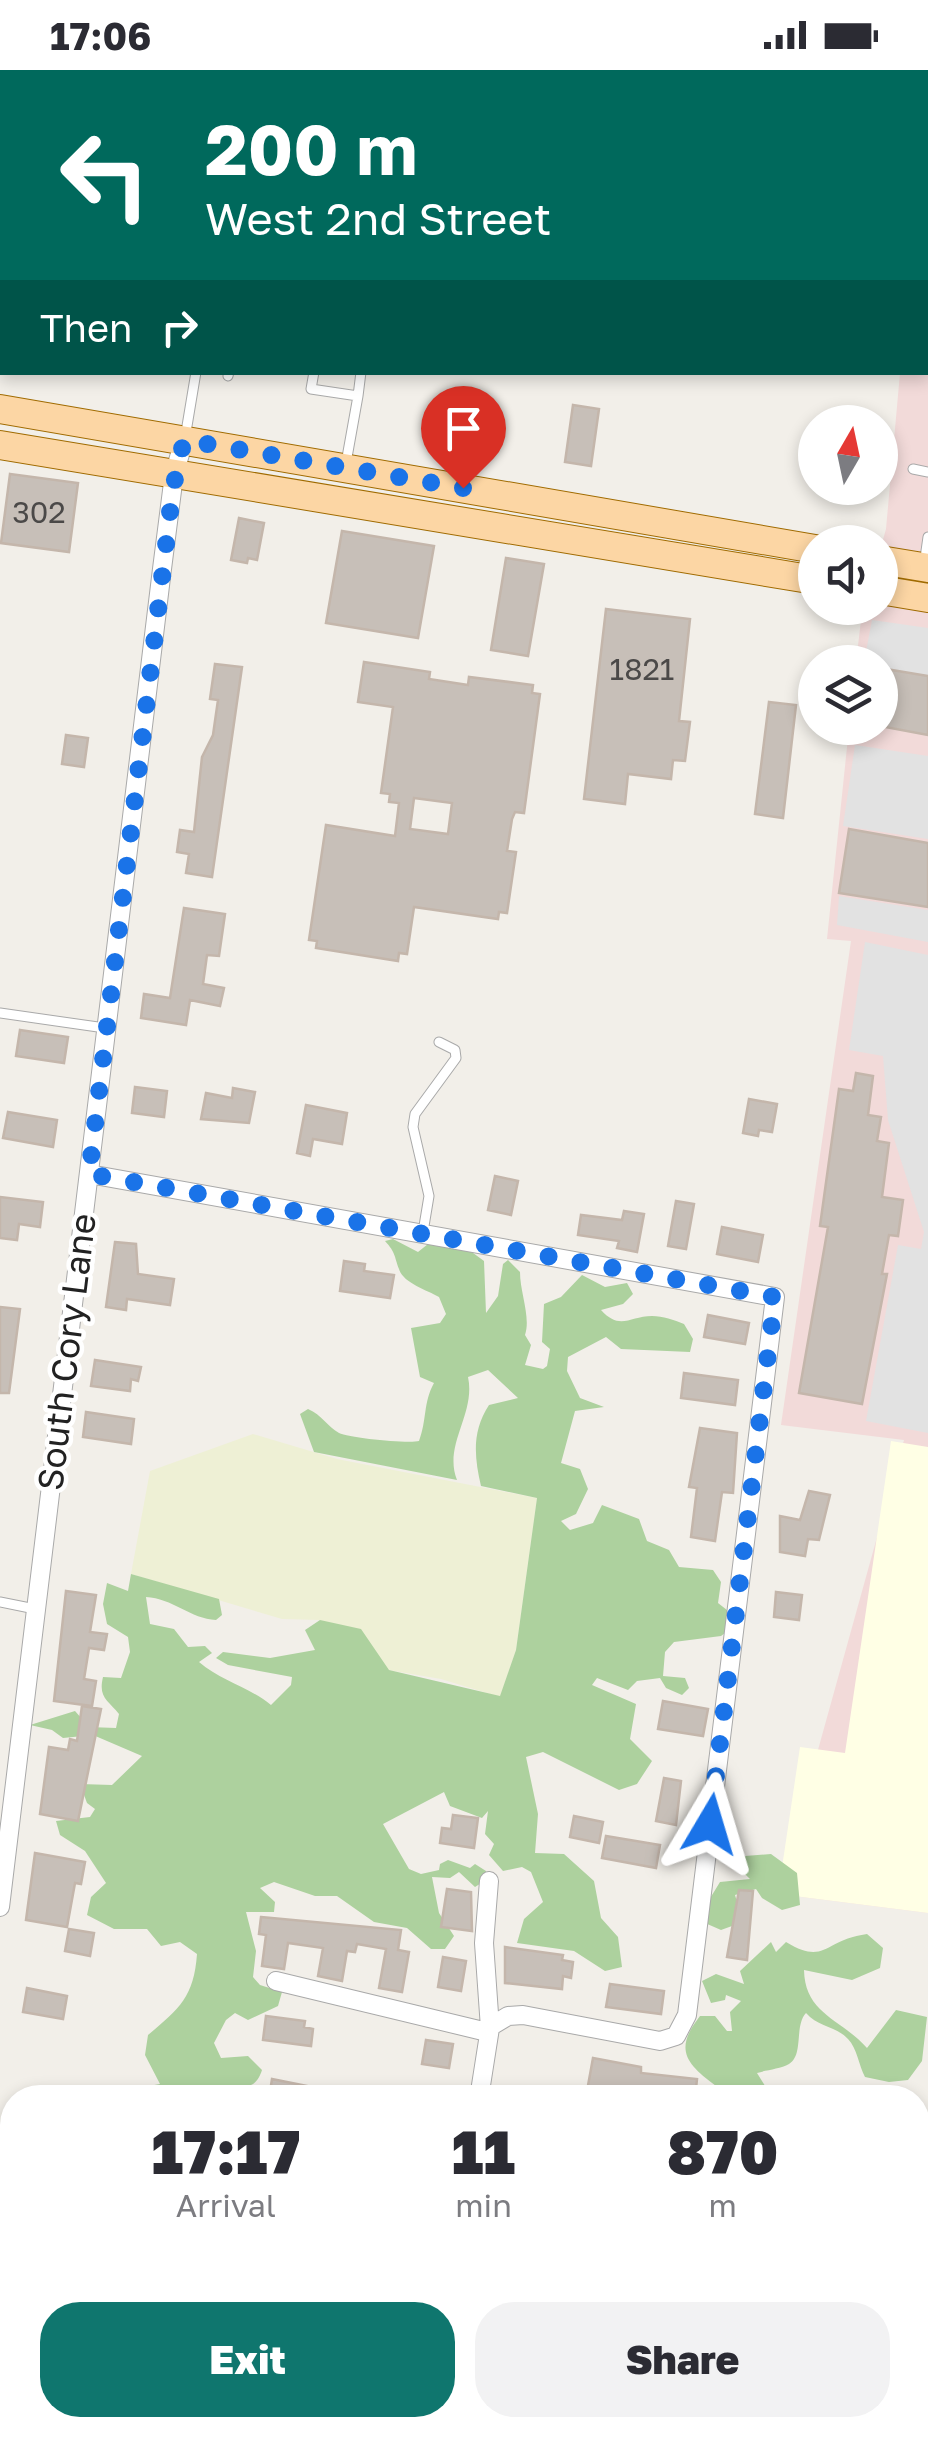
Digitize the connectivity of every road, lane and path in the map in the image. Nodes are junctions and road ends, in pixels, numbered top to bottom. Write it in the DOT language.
graph roads {
  1 [pos="195,375"];
  2 [pos="313,375"];
  3 [pos="361,375"];
  4 [pos="358,396"];
  5 [pos="0,409"];
  6 [pos="184,440"];
  7 [pos="0,445"];
  8 [pos="346,468"];
  9 [pos="913,469"];
  10 [pos="928,472"];
  11 [pos="174,475"];
  12 [pos="928,537"];
  13 [pos="798,546"];
  14 [pos="898,563"];
  15 [pos="926,568"];
  16 [pos="798,577"];
  17 [pos="898,593"];
  18 [pos="928,598"];
  19 [pos="0,1013"];
  20 [pos="104,1028"];
  21 [pos="439,1042"];
  22 [pos="89,1174"];
  23 [pos="423,1232"];
  24 [pos="0,1602"];
  25 [pos="35,1609"];
  26 [pos="489,1881"];
  27 [pos="0,1907"];
  28 [pos="276,1981"];
  29 [pos="490,2028"];
  30 [pos="482,2085"];
  1 -- 6 [label="lane"];
  2 -- 4 [label="lane"];
  3 -- 4 [label="lane"];
  4 -- 8 [label="lane"];
  5 -- 6 [label="main road"];
  6 -- 8 [label="main road"];
  6 -- 11 [label="street, South Cory Lane"];
  7 -- 11 [label="main road"];
  8 -- 13 [label="main road"];
  9 -- 10 [label="lane"];
  11 -- 16 [label="main road"];
  11 -- 20 [label="street, South Cory Lane"];
  12 -- 15 [label="lane"];
  14 -- 15 [label="main road"];
  17 -- 18 [label="main road"];
  19 -- 20 [label="lane"];
  20 -- 22 [label="street, South Cory Lane"];
  21 -- 23 [label="lane"];
  22 -- 23 [label="street"];
  22 -- 25 [label="street, South Cory Lane"];
  23 -- 29 [label="street"];
  24 -- 25 [label="lane"];
  25 -- 27 [label="street, South Cory Lane"];
  26 -- 29 [label="street"];
  28 -- 29 [label="street"];
  29 -- 30 [label="street"];
}
